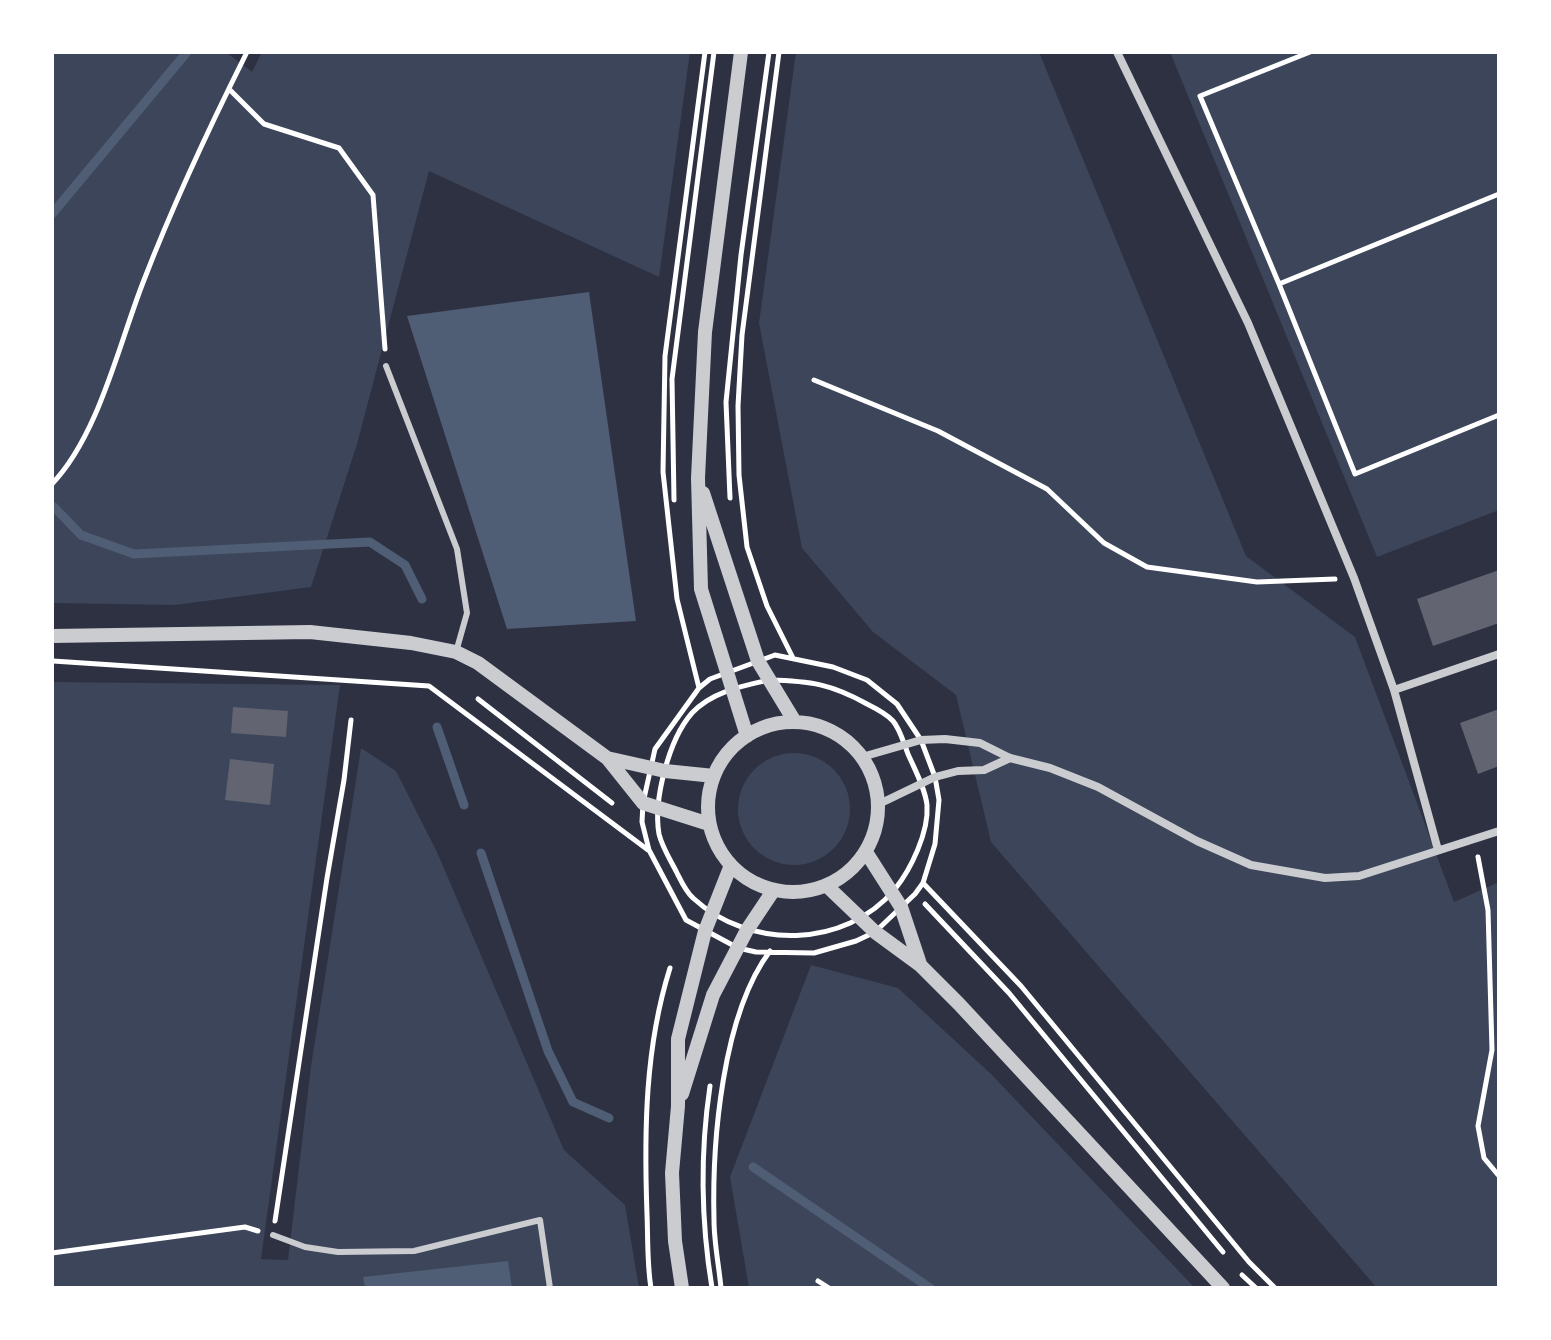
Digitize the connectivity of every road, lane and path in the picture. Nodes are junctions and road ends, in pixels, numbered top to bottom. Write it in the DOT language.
graph roads {
  1 [pos="247,52"];
  2 [pos="741,52"];
  3 [pos="769,52"];
  4 [pos="779,52"];
  5 [pos="1117,52"];
  6 [pos="1310,52"];
  7 [pos="229,89"];
  8 [pos="1499,194"];
  9 [pos="1279,284"];
  10 [pos="386,366"];
  11 [pos="814,380"];
  12 [pos="1499,415"];
  13 [pos="698,478"];
  14 [pos="52,484"];
  15 [pos="730,501"];
  16 [pos="1354,578"];
  17 [pos="52,636"];
  18 [pos="770,641"];
  19 [pos="456,652"];
  20 [pos="1499,654"];
  21 [pos="775,655"];
  22 [pos="793,658"];
  23 [pos="52,661"];
  24 [pos="758,661"];
  25 [pos="782,664"];
  26 [pos="726,672"];
  27 [pos="789,672"];
  28 [pos="796,680"];
  29 [pos="1394,690"];
  30 [pos="478,699"];
  31 [pos="351,720"];
  32 [pos="795,722"];
  33 [pos="747,736"];
  34 [pos="921,740"];
  35 [pos="862,757"];
  36 [pos="607,758"];
  37 [pos="1010,758"];
  38 [pos="650,767"];
  39 [pos="714,776"];
  40 [pos="935,777"];
  41 [pos="643,803"];
  42 [pos="879,804"];
  43 [pos="617,807"];
  44 [pos="629,816"];
  45 [pos="642,822"];
  46 [pos="709,824"];
  47 [pos="1499,831"];
  48 [pos="659,834"];
  49 [pos="1474,840"];
  50 [pos="649,850"];
  51 [pos="1438,850"];
  52 [pos="866,852"];
  53 [pos="731,865"];
  54 [pos="904,878"];
  55 [pos="923,883"];
  56 [pos="827,886"];
  57 [pos="773,891"];
  58 [pos="915,894"];
  59 [pos="901,907"];
  60 [pos="705,931"];
  61 [pos="875,932"];
  62 [pos="771,935"];
  63 [pos="738,948"];
  64 [pos="770,951"];
  65 [pos="756,952"];
  66 [pos="752,963"];
  67 [pos="920,965"];
  68 [pos="712,1073"];
  69 [pos="678,1106"];
  70 [pos="1499,1176"];
  71 [pos="646,1182"];
  72 [pos="273,1235"];
  73 [pos="52,1253"];
  74 [pos="1230,1260"];
  75 [pos="1240,1272"];
  76 [pos="818,1281"];
  77 [pos="550,1288"];
  78 [pos="651,1288"];
  79 [pos="682,1288"];
  80 [pos="712,1288"];
  81 [pos="721,1288"];
  82 [pos="829,1288"];
  83 [pos="1223,1288"];
  84 [pos="1256,1288"];
  85 [pos="1275,1288"];
  1 -- 7 [label="path"];
  2 -- 13 [label="street"];
  3 -- 15 [label="path"];
  4 -- 22 [label="path"];
  5 -- 16 [label="street"];
  6 -- 9 [label="path"];
  7 -- 10 [label="path"];
  7 -- 14 [label="path"];
  8 -- 9 [label="path"];
  9 -- 12 [label="path"];
  10 -- 19 [label="lane"];
  11 -- 16 [label="path"];
  13 -- 24 [label="street"];
  13 -- 26 [label="street"];
  16 -- 29 [label="street"];
  17 -- 19 [label="street"];
  18 -- 21 [label="path"];
  19 -- 36 [label="street"];
  20 -- 29 [label="street"];
  21 -- 22 [label="path"];
  21 -- 24 [label="path"];
  21 -- 25 [label="path"];
  22 -- 34 [label="path"];
  23 -- 50 [label="path"];
  24 -- 26 [label="path"];
  24 -- 32 [label="street"];
  26 -- 33 [label="street"];
  26 -- 38 [label="path"];
  27 -- 28 [label="path"];
  29 -- 51 [label="street"];
  30 -- 43 [label="path"];
  31 -- 72 [label="path"];
  32 -- 33 [label="street"];
  32 -- 35 [label="street"];
  33 -- 39 [label="street"];
  34 -- 35 [label="street"];
  34 -- 37 [label="street"];
  34 -- 40 [label="path"];
  35 -- 42 [label="street"];
  36 -- 38 [label="street"];
  36 -- 41 [label="street"];
  37 -- 40 [label="street"];
  37 -- 51 [label="street"];
  38 -- 39 [label="street"];
  38 -- 41 [label="path"];
  39 -- 46 [label="street"];
  40 -- 42 [label="street"];
  40 -- 55 [label="path"];
  41 -- 45 [label="path"];
  41 -- 46 [label="street"];
  42 -- 52 [label="street"];
  44 -- 45 [label="path"];
  45 -- 48 [label="path"];
  45 -- 50 [label="path"];
  46 -- 53 [label="street"];
  47 -- 49 [label="street"];
  49 -- 51 [label="street"];
  49 -- 70 [label="path"];
  50 -- 60 [label="path"];
  52 -- 56 [label="street"];
  52 -- 59 [label="street"];
  53 -- 57 [label="street"];
  53 -- 60 [label="street"];
  54 -- 58 [label="path"];
  55 -- 58 [label="path"];
  55 -- 85 [label="path"];
  56 -- 57 [label="street"];
  56 -- 61 [label="street"];
  57 -- 63 [label="street"];
  58 -- 59 [label="path"];
  58 -- 74 [label="path"];
  59 -- 61 [label="path"];
  59 -- 67 [label="street"];
  60 -- 63 [label="path"];
  60 -- 69 [label="street"];
  61 -- 64 [label="path"];
  61 -- 67 [label="street"];
  62 -- 65 [label="path"];
  63 -- 65 [label="path"];
  63 -- 69 [label="street"];
  64 -- 65 [label="path"];
  64 -- 81 [label="path"];
  65 -- 66 [label="path"];
  67 -- 83 [label="street"];
  68 -- 80 [label="path"];
  69 -- 79 [label="street"];
  71 -- 78 [label="path"];
  72 -- 73 [label="path"];
  72 -- 77 [label="lane"];
  75 -- 84 [label="path"];
  76 -- 82 [label="path"];
}
